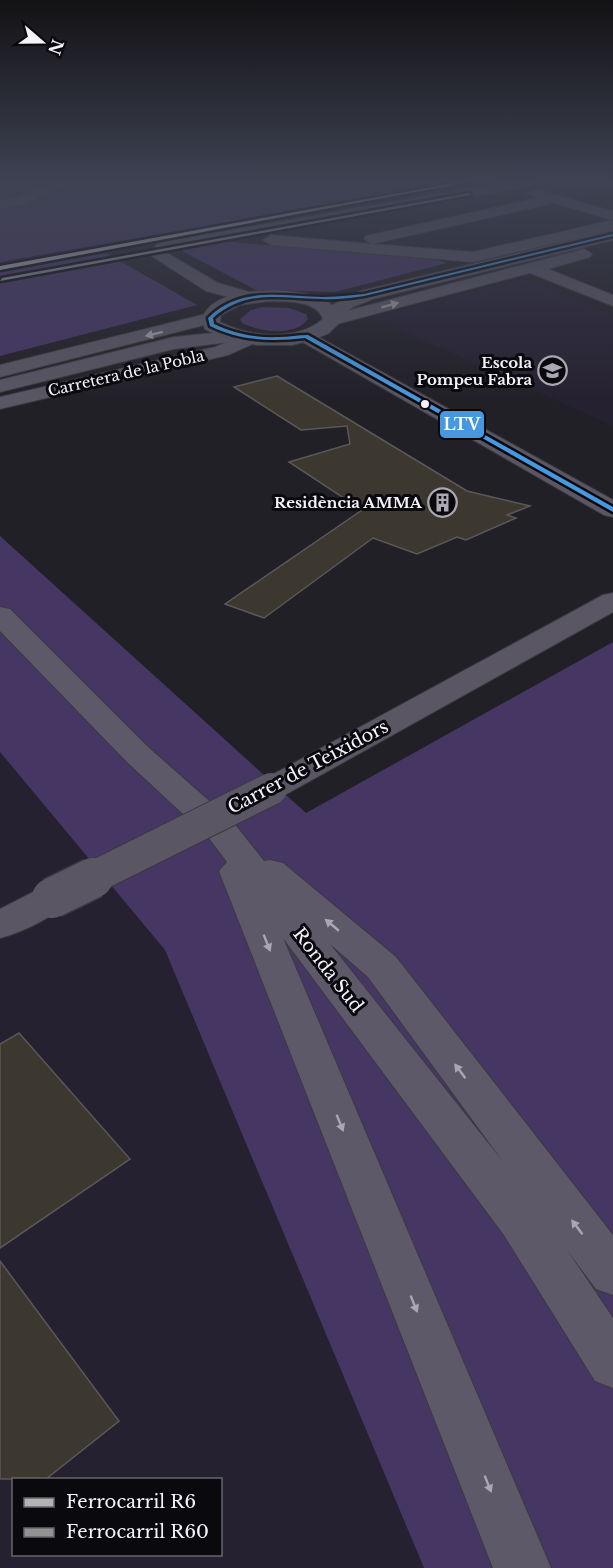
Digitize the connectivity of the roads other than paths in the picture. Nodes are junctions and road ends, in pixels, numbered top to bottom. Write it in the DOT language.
graph roads {
  1 [pos="158,255"];
  2 [pos="442,255"];
  3 [pos="485,255"];
  4 [pos="532,255"];
  5 [pos="579,255"];
  6 [pos="532,268"];
  7 [pos="212,287"];
  8 [pos="367,296"];
  9 [pos="251,298"];
  10 [pos="302,299"];
  11 [pos="613,301"];
  12 [pos="215,316"];
  13 [pos="333,317"];
  14 [pos="306,336"];
  15 [pos="243,337"];
  16 [pos="174,343"];
  17 [pos="0,371"];
  18 [pos="0,386"];
  19 [pos="0,403"];
  20 [pos="613,510"];
  21 [pos="613,601"];
  22 [pos="0,615"];
  23 [pos="221,830"];
  24 [pos="0,925"];
  25 [pos="613,1273"];
  26 [pos="613,1363"];
  27 [pos="522,1568"];
  1 -- 7 [label="street"];
  2 -- 3 [label="street"];
  4 -- 8 [label="street"];
  5 -- 6 [label="street"];
  6 -- 11 [label="street"];
  13 -- 6 [label="street, one-way"];
  7 -- 9 [label="street"];
  7 -- 12 [label="street"];
  8 -- 10 [label="street"];
  8 -- 13 [label="street"];
  9 -- 10 [label="street"];
  9 -- 12 [label="street"];
  10 -- 13 [label="street"];
  12 -- 15 [label="street"];
  12 -- 16 [label="street, Carretera de la Pobla"];
  12 -- 17 [label="street, Carretera de la Pobla, one-way"];
  13 -- 14 [label="street"];
  14 -- 15 [label="street"];
  14 -- 20 [label="street"];
  15 -- 16 [label="street, Carretera de la Pobla"];
  15 -- 19 [label="street, Carretera de la Pobla"];
  16 -- 18 [label="street, Carretera de la Pobla"];
  21 -- 24 [label="street, Carrer de Teixidors, bridge"];
  22 -- 23 [label="highway, Ronda Sud"];
  25 -- 23 [label="highway, one-way"];
  23 -- 26 [label="highway, Ronda Sud"];
  23 -- 27 [label="highway, one-way"];
}
